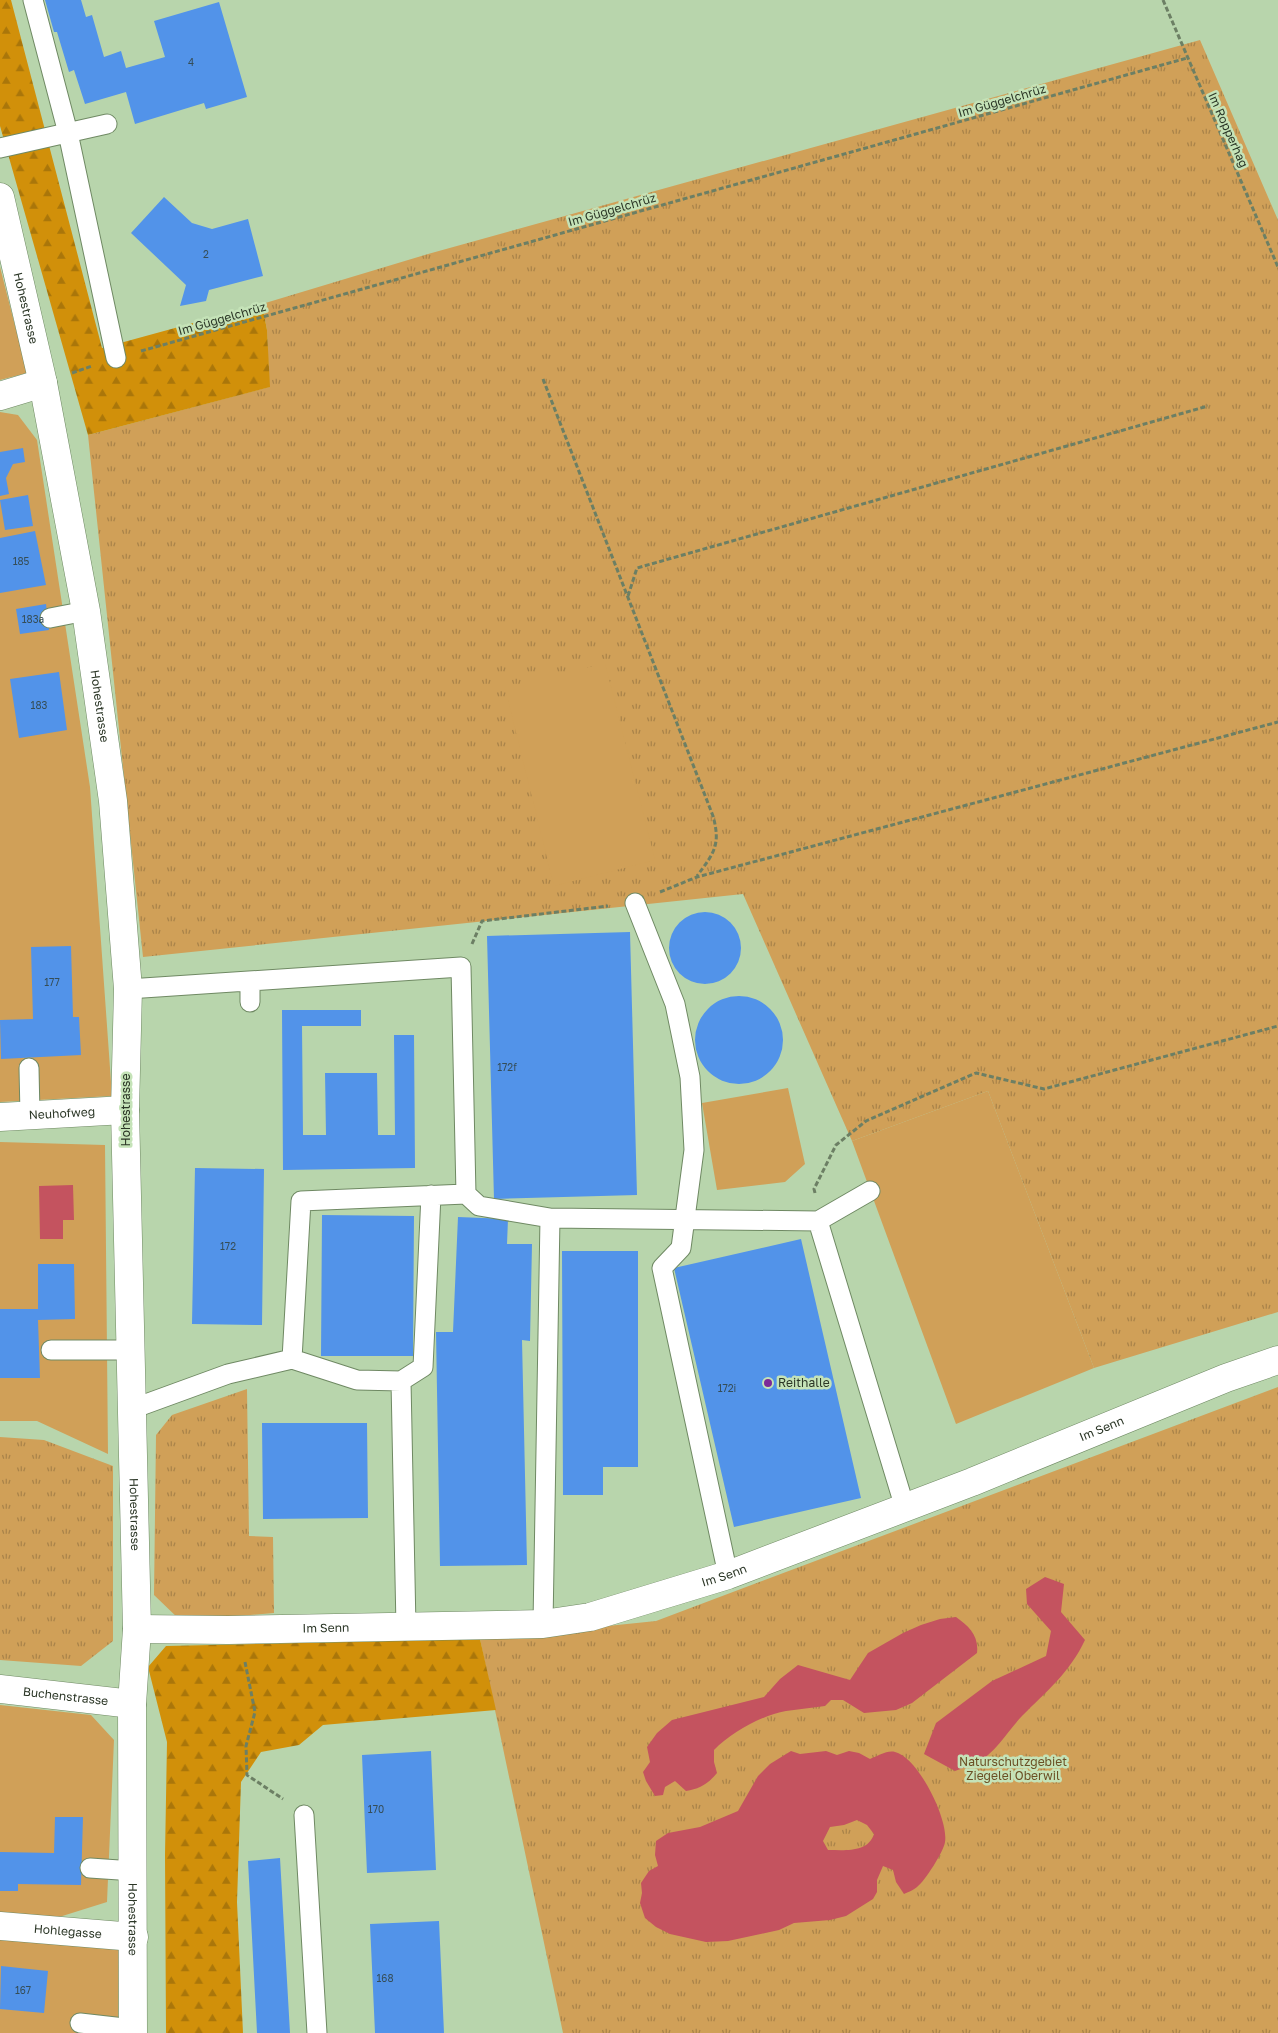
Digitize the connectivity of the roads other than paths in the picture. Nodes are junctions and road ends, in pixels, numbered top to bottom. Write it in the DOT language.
graph roads {
  1 [pos="32,0"];
  2 [pos="107,124"];
  3 [pos="68,133"];
  4 [pos="0,148"];
  5 [pos="0,197"];
  6 [pos="116,358"];
  7 [pos="43,383"];
  8 [pos="0,396"];
  9 [pos="86,612"];
  10 [pos="50,618"];
  11 [pos="635,903"];
  12 [pos="250,981"];
  13 [pos="128,990"];
  14 [pos="250,1002"];
  15 [pos="29,1068"];
  16 [pos="126,1110"];
  17 [pos="30,1115"];
  18 [pos="0,1117"];
  19 [pos="870,1191"];
  20 [pos="466,1194"];
  21 [pos="431,1195"];
  22 [pos="550,1218"];
  23 [pos="683,1219"];
  24 [pos="818,1221"];
  25 [pos="51,1350"];
  26 [pos="131,1350"];
  27 [pos="292,1359"];
  28 [pos="1278,1360"];
  29 [pos="401,1381"];
  30 [pos="132,1409"];
  31 [pos="905,1508"];
  32 [pos="728,1575"];
  33 [pos="543,1624"];
  34 [pos="406,1627"];
  35 [pos="137,1629"];
  36 [pos="0,1689"];
  37 [pos="132,1704"];
  38 [pos="304,1815"];
  39 [pos="90,1868"];
  40 [pos="134,1871"];
  41 [pos="0,1926"];
  42 [pos="134,1937"];
  43 [pos="80,2023"];
  44 [pos="133,2031"];
  45 [pos="317,2033"];
  1 -- 3 [label="lane"];
  2 -- 3 [label="lane"];
  3 -- 4 [label="lane"];
  3 -- 6 [label="lane"];
  5 -- 7 [label="street, Hohestrasse"];
  7 -- 8 [label="street"];
  7 -- 9 [label="street, Hohestrasse"];
  9 -- 10 [label="lane"];
  9 -- 13 [label="street, Hohestrasse"];
  11 -- 23 [label="lane"];
  12 -- 13 [label="lane"];
  12 -- 14 [label="lane"];
  12 -- 20 [label="lane"];
  13 -- 16 [label="street, Hohestrasse"];
  15 -- 17 [label="lane"];
  16 -- 17 [label="street, Neuhofweg"];
  16 -- 26 [label="street, Hohestrasse"];
  17 -- 18 [label="street, Neuhofweg"];
  19 -- 24 [label="lane"];
  20 -- 21 [label="lane"];
  20 -- 22 [label="lane"];
  21 -- 27 [label="lane"];
  21 -- 29 [label="lane"];
  22 -- 23 [label="lane"];
  22 -- 33 [label="lane"];
  23 -- 24 [label="lane"];
  23 -- 32 [label="lane"];
  24 -- 31 [label="lane"];
  25 -- 26 [label="lane"];
  26 -- 30 [label="street, Hohestrasse"];
  27 -- 29 [label="lane"];
  27 -- 30 [label="lane"];
  28 -- 31 [label="street, Im Senn"];
  29 -- 34 [label="lane"];
  30 -- 35 [label="street, Hohestrasse"];
  31 -- 32 [label="street, Im Senn"];
  32 -- 33 [label="street, Im Senn"];
  33 -- 34 [label="street, Im Senn"];
  34 -- 35 [label="street, Im Senn"];
  35 -- 37 [label="street, Hohestrasse"];
  36 -- 37 [label="street, Buchenstrasse"];
  37 -- 40 [label="street, Hohestrasse"];
  38 -- 45 [label="lane"];
  39 -- 40 [label="lane"];
  40 -- 42 [label="street, Hohestrasse"];
  41 -- 42 [label="street, Hohlegasse"];
  42 -- 44 [label="street, Hohestrasse"];
  43 -- 44 [label="lane"];
}
